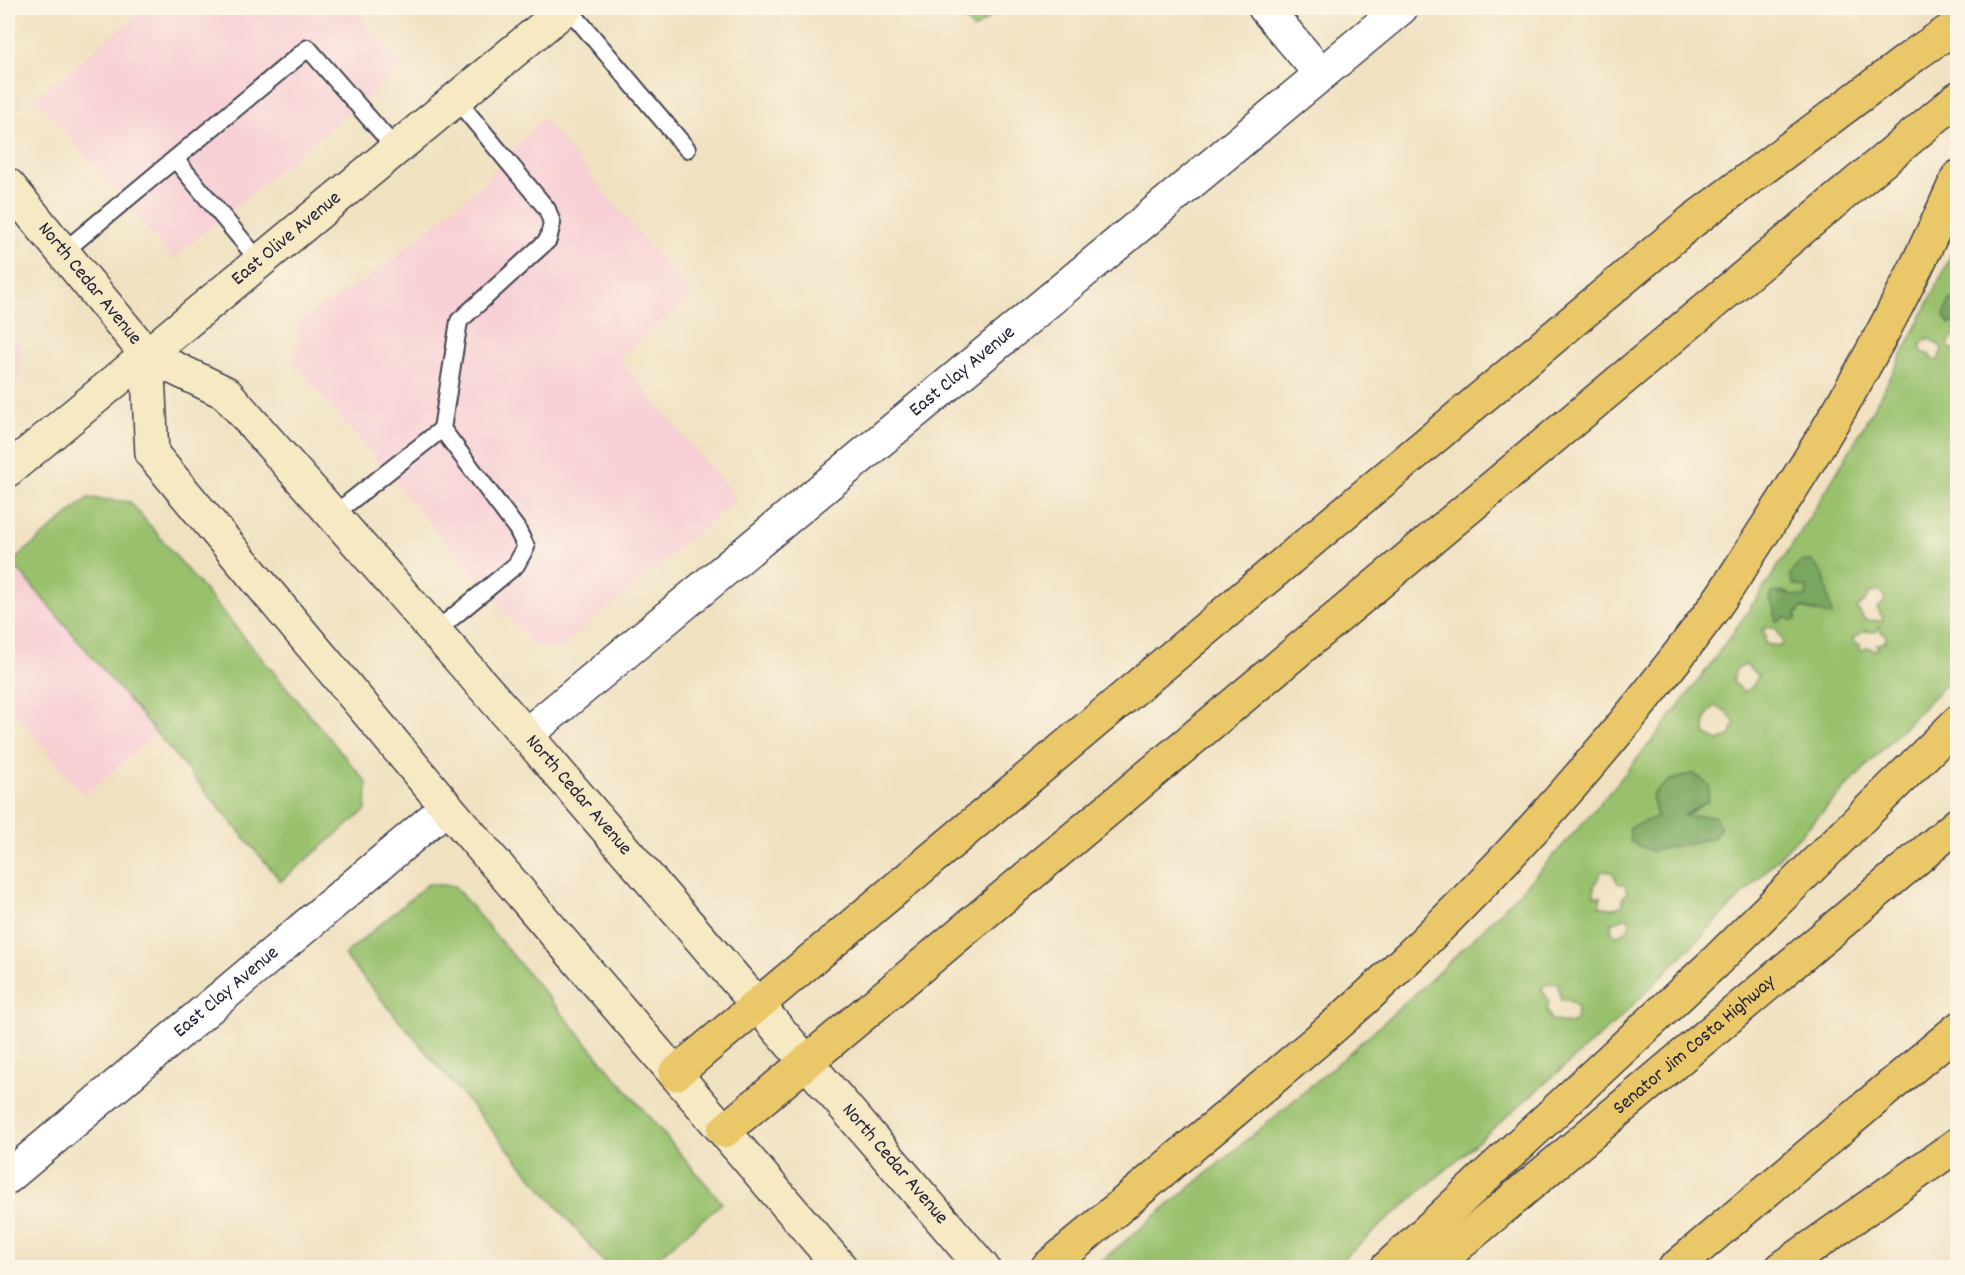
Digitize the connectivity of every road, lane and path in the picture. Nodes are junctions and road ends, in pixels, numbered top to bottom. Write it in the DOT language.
graph roads {
  1 [pos="567,8"];
  2 [pos="1265,8"];
  3 [pos="1401,8"];
  4 [pos="1958,25"];
  5 [pos="1321,74"];
  6 [pos="1958,98"];
  7 [pos="456,99"];
  8 [pos="396,149"];
  9 [pos="687,149"];
  10 [pos="175,159"];
  11 [pos="1958,177"];
  12 [pos="8,185"];
  13 [pos="63,252"];
  14 [pos="260,262"];
  15 [pos="147,355"];
  16 [pos="442,429"];
  17 [pos="8,471"];
  18 [pos="333,515"];
  19 [pos="436,632"];
  20 [pos="1958,722"];
  21 [pos="526,735"];
  22 [pos="447,807"];
  23 [pos="1958,824"];
  24 [pos="757,1004"];
  25 [pos="1958,1029"];
  26 [pos="807,1062"];
  27 [pos="675,1074"];
  28 [pos="724,1131"];
  29 [pos="1958,1143"];
  30 [pos="8,1177"];
  31 [pos="841,1268"];
  32 [pos="983,1268"];
  33 [pos="1047,1268"];
  34 [pos="1387,1268"];
  35 [pos="1431,1268"];
  36 [pos="1675,1268"];
  37 [pos="1782,1268"];
  1 -- 7 [label="main road, East Olive Avenue"];
  1 -- 9 [label="lane"];
  2 -- 5 [label="street"];
  3 -- 5 [label="street, East Clay Avenue"];
  4 -- 24 [label="highway"];
  5 -- 21 [label="street, East Clay Avenue"];
  6 -- 26 [label="highway"];
  7 -- 8 [label="main road, East Olive Avenue"];
  7 -- 16 [label="lane"];
  8 -- 10 [label="lane"];
  8 -- 14 [label="main road, East Olive Avenue"];
  10 -- 13 [label="lane"];
  10 -- 14 [label="lane"];
  11 -- 33 [label="highway"];
  12 -- 13 [label="main road, North Cedar Avenue"];
  13 -- 15 [label="main road, North Cedar Avenue"];
  14 -- 15 [label="main road, East Olive Avenue"];
  15 -- 17 [label="main road, East Olive Avenue"];
  15 -- 18 [label="main road, North Cedar Avenue"];
  15 -- 22 [label="main road, North Cedar Avenue"];
  16 -- 18 [label="lane"];
  16 -- 19 [label="lane"];
  18 -- 19 [label="main road, North Cedar Avenue"];
  19 -- 21 [label="main road, North Cedar Avenue"];
  20 -- 34 [label="highway"];
  21 -- 24 [label="main road, North Cedar Avenue"];
  22 -- 27 [label="main road, North Cedar Avenue"];
  22 -- 30 [label="street, East Clay Avenue"];
  23 -- 35 [label="highway, Senator Jim Costa Highway"];
  24 -- 26 [label="main road, North Cedar Avenue"];
  24 -- 27 [label="highway"];
  25 -- 36 [label="highway"];
  26 -- 28 [label="highway"];
  26 -- 32 [label="main road, North Cedar Avenue"];
  27 -- 28 [label="main road, North Cedar Avenue"];
  28 -- 31 [label="main road, North Cedar Avenue"];
  29 -- 37 [label="highway"];
}
